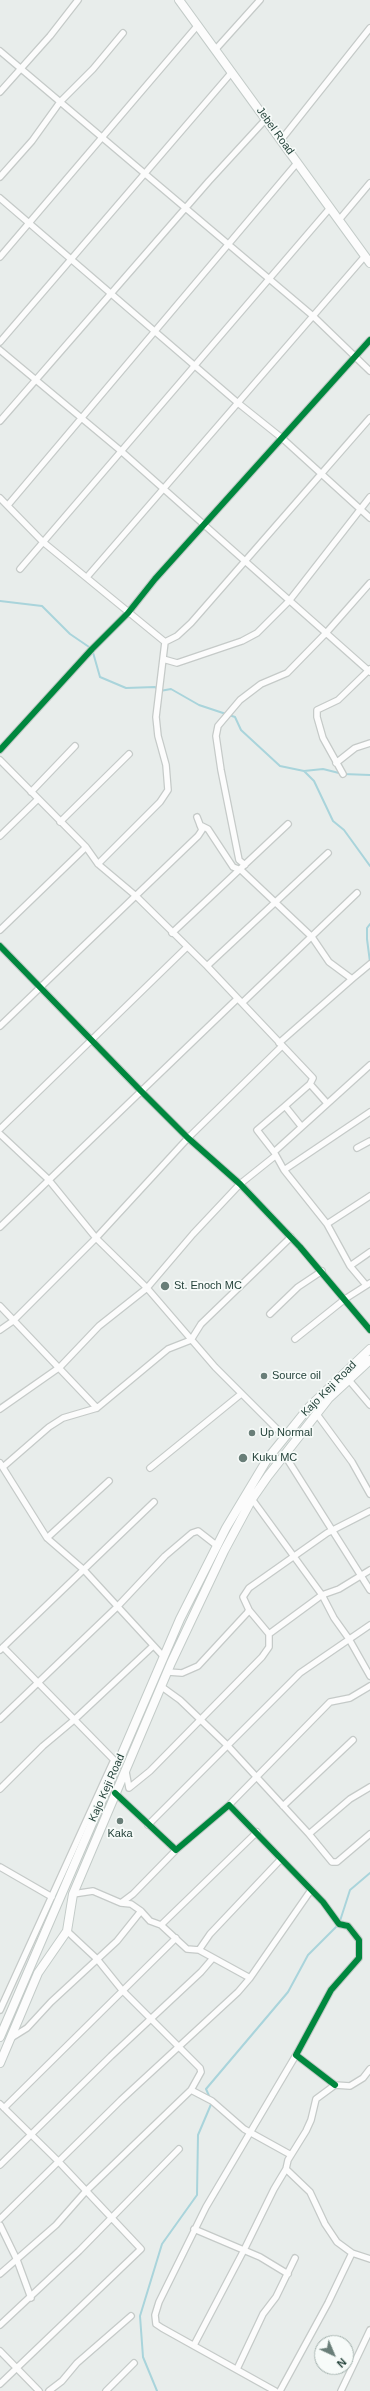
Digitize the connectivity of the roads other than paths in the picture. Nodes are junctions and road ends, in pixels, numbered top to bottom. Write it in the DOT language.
graph roads {
  1 [pos="78,0"];
  2 [pos="260,0"];
  3 [pos="181,1"];
  4 [pos="198,25"];
  5 [pos="370,28"];
  6 [pos="123,33"];
  7 [pos="215,50"];
  8 [pos="0,51"];
  9 [pos="20,68"];
  10 [pos="232,72"];
  11 [pos="0,92"];
  12 [pos="60,102"];
  13 [pos="266,119"];
  14 [pos="102,138"];
  15 [pos="281,140"];
  16 [pos="297,163"];
  17 [pos="145,174"];
  18 [pos="0,177"];
  19 [pos="370,183"];
  20 [pos="0,198"];
  21 [pos="186,208"];
  22 [pos="330,208"];
  23 [pos="339,220"];
  24 [pos="29,223"];
  25 [pos="228,244"];
  26 [pos="0,257"];
  27 [pos="71,259"];
  28 [pos="368,259"];
  29 [pos="269,278"];
  30 [pos="111,294"];
  31 [pos="313,316"];
  32 [pos="155,332"];
  33 [pos="370,340"];
  34 [pos="0,342"];
  35 [pos="0,350"];
  36 [pos="354,357"];
  37 [pos="194,366"];
  38 [pos="370,371"];
  39 [pos="36,380"];
  40 [pos="238,403"];
  41 [pos="81,418"];
  42 [pos="370,418"];
  43 [pos="0,421"];
  44 [pos="283,439"];
  45 [pos="121,451"];
  46 [pos="322,474"];
  47 [pos="163,489"];
  48 [pos="370,497"];
  49 [pos="0,498"];
  50 [pos="8,505"];
  51 [pos="360,509"];
  52 [pos="370,518"];
  53 [pos="204,525"];
  54 [pos="44,542"];
  55 [pos="244,561"];
  56 [pos="20,569"];
  57 [pos="87,577"];
  58 [pos="370,583"];
  59 [pos="289,601"];
  60 [pos="128,613"];
  61 [pos="326,633"];
  62 [pos="165,642"];
  63 [pos="163,659"];
  64 [pos="370,670"];
  65 [pos="370,742"];
  66 [pos="75,746"];
  67 [pos="0,750"];
  68 [pos="129,754"];
  69 [pos="0,760"];
  70 [pos="336,763"];
  71 [pos="343,774"];
  72 [pos="31,792"];
  73 [pos="38,799"];
  74 [pos="197,817"];
  75 [pos="60,822"];
  76 [pos="288,824"];
  77 [pos="200,826"];
  78 [pos="0,836"];
  79 [pos="86,847"];
  80 [pos="328,853"];
  81 [pos="98,864"];
  82 [pos="245,865"];
  83 [pos="241,870"];
  84 [pos="357,893"];
  85 [pos="136,896"];
  86 [pos="276,903"];
  87 [pos="0,930"];
  88 [pos="172,933"];
  89 [pos="312,937"];
  90 [pos="0,946"];
  91 [pos="187,947"];
  92 [pos="370,964"];
  93 [pos="207,966"];
  94 [pos="352,979"];
  95 [pos="40,986"];
  96 [pos="240,1001"];
  97 [pos="0,1026"];
  98 [pos="92,1040"];
  99 [pos="280,1044"];
  100 [pos="370,1065"];
  101 [pos="310,1084"];
  102 [pos="141,1091"];
  103 [pos="326,1102"];
  104 [pos="285,1106"];
  105 [pos="370,1112"];
  106 [pos="301,1126"];
  107 [pos="0,1129"];
  108 [pos="0,1134"];
  109 [pos="188,1138"];
  110 [pos="370,1141"];
  111 [pos="357,1148"];
  112 [pos="274,1154"];
  113 [pos="284,1170"];
  114 [pos="48,1179"];
  115 [pos="240,1184"];
  116 [pos="370,1196"];
  117 [pos="327,1224"];
  118 [pos="0,1227"];
  119 [pos="291,1237"];
  120 [pos="96,1238"];
  121 [pos="370,1252"];
  122 [pos="350,1266"];
  123 [pos="322,1271"];
  124 [pos="368,1284"];
  125 [pos="147,1288"];
  126 [pos="345,1299"];
  127 [pos="0,1306"];
  128 [pos="270,1314"];
  129 [pos="13,1321"];
  130 [pos="0,1330"];
  131 [pos="370,1330"];
  132 [pos="295,1338"];
  133 [pos="191,1340"];
  134 [pos="370,1349"];
  135 [pos="370,1360"];
  136 [pos="60,1367"];
  137 [pos="348,1379"];
  138 [pos="241,1394"];
  139 [pos="370,1405"];
  140 [pos="97,1408"];
  141 [pos="0,1409"];
  142 [pos="316,1413"];
  143 [pos="284,1437"];
  144 [pos="284,1454"];
  145 [pos="1,1465"];
  146 [pos="150,1468"];
  147 [pos="109,1481"];
  148 [pos="370,1494"];
  149 [pos="252,1499"];
  150 [pos="154,1502"];
  151 [pos="370,1511"];
  152 [pos="226,1528"];
  153 [pos="333,1531"];
  154 [pos="234,1534"];
  155 [pos="47,1538"];
  156 [pos="216,1545"];
  157 [pos="295,1556"];
  158 [pos="84,1570"];
  159 [pos="370,1570"];
  160 [pos="362,1576"];
  161 [pos="370,1590"];
  162 [pos="322,1595"];
  163 [pos="117,1607"];
  164 [pos="249,1610"];
  165 [pos="370,1625"];
  166 [pos="269,1634"];
  167 [pos="349,1639"];
  168 [pos="153,1646"];
  169 [pos="2,1649"];
  170 [pos="164,1657"];
  171 [pos="168,1672"];
  172 [pos="370,1676"];
  173 [pos="37,1683"];
  174 [pos="370,1686"];
  175 [pos="162,1687"];
  176 [pos="0,1719"];
  177 [pos="74,1720"];
  178 [pos="201,1720"];
  179 [pos="353,1740"];
  180 [pos="228,1746"];
  181 [pos="116,1762"];
  182 [pos="126,1772"];
  183 [pos="256,1777"];
  184 [pos="370,1787"];
  185 [pos="0,1789"];
  186 [pos="115,1793"];
  187 [pos="229,1805"];
  188 [pos="283,1806"];
  189 [pos="148,1825"];
  190 [pos="256,1832"];
  191 [pos="309,1834"];
  192 [pos="370,1834"];
  193 [pos="176,1850"];
  194 [pos="281,1859"];
  195 [pos="0,1867"];
  196 [pos="311,1890"];
  197 [pos="73,1894"];
  198 [pos="52,1897"];
  199 [pos="121,1903"];
  200 [pos="141,1911"];
  201 [pos="161,1925"];
  202 [pos="67,1931"];
  203 [pos="176,1938"];
  204 [pos="199,1950"];
  205 [pos="97,1958"];
  206 [pos="213,1958"];
  207 [pos="250,1978"];
  208 [pos="122,1990"];
  209 [pos="0,2010"];
  210 [pos="150,2018"];
  211 [pos="0,2037"];
  212 [pos="11,2038"];
  213 [pos="180,2048"];
  214 [pos="296,2056"];
  215 [pos="0,2063"];
  216 [pos="370,2069"];
  217 [pos="335,2085"];
  218 [pos="191,2090"];
  219 [pos="2,2106"];
  220 [pos="250,2133"];
  221 [pos="30,2134"];
  222 [pos="179,2149"];
  223 [pos="290,2155"];
  224 [pos="59,2162"];
  225 [pos="0,2165"];
  226 [pos="286,2169"];
  227 [pos="86,2191"];
  228 [pos="112,2218"];
  229 [pos="0,2219"];
  230 [pos="0,2225"];
  231 [pos="194,2229"];
  232 [pos="244,2250"];
  233 [pos="352,2253"];
  234 [pos="295,2258"];
  235 [pos="370,2259"];
  236 [pos="17,2260"];
  237 [pos="0,2274"];
  238 [pos="288,2274"];
  239 [pos="31,2298"];
  240 [pos="131,2316"];
  241 [pos="0,2325"];
  242 [pos="370,2330"];
  243 [pos="194,2345"];
  244 [pos="0,2351"];
  245 [pos="134,2363"];
  246 [pos="16,2368"];
  247 [pos="237,2369"];
  248 [pos="0,2384"];
  249 [pos="39,2391"];
  250 [pos="49,2391"];
  251 [pos="106,2391"];
  252 [pos="275,2391"];
  253 [pos="280,2391"];
  254 [pos="341,2391"];
  1 -- 9 [label="street"];
  2 -- 7 [label="street"];
  3 -- 4 [label="main road, Jebel Road"];
  4 -- 7 [label="main road, Jebel Road"];
  4 -- 14 [label="street"];
  5 -- 15 [label="street"];
  6 -- 12 [label="street"];
  7 -- 10 [label="main road, Jebel Road"];
  8 -- 9 [label="street"];
  9 -- 11 [label="street"];
  9 -- 12 [label="street"];
  10 -- 13 [label="main road, Jebel Road"];
  10 -- 17 [label="street"];
  12 -- 14 [label="street"];
  12 -- 18 [label="street"];
  13 -- 15 [label="main road, Jebel Road"];
  13 -- 21 [label="street"];
  14 -- 17 [label="street"];
  14 -- 24 [label="street"];
  15 -- 16 [label="main road, Jebel Road"];
  16 -- 22 [label="main road, Jebel Road"];
  16 -- 25 [label="street"];
  17 -- 21 [label="street"];
  17 -- 27 [label="street"];
  19 -- 23 [label="street"];
  20 -- 24 [label="street"];
  21 -- 25 [label="street"];
  21 -- 30 [label="street"];
  22 -- 23 [label="main road, Jebel Road"];
  22 -- 29 [label="street"];
  23 -- 28 [label="main road, Jebel Road"];
  24 -- 26 [label="street"];
  24 -- 27 [label="street"];
  25 -- 29 [label="street"];
  25 -- 32 [label="street"];
  27 -- 30 [label="street"];
  27 -- 34 [label="street"];
  28 -- 31 [label="street"];
  29 -- 31 [label="street"];
  29 -- 37 [label="street"];
  30 -- 32 [label="street"];
  30 -- 39 [label="street"];
  31 -- 36 [label="street"];
  31 -- 40 [label="street"];
  32 -- 37 [label="street"];
  32 -- 41 [label="street"];
  33 -- 36 [label="street"];
  35 -- 39 [label="street"];
  36 -- 38 [label="street"];
  36 -- 44 [label="street"];
  37 -- 40 [label="street"];
  37 -- 45 [label="street"];
  39 -- 41 [label="street"];
  39 -- 43 [label="street"];
  40 -- 44 [label="street"];
  40 -- 47 [label="street"];
  41 -- 45 [label="street"];
  41 -- 50 [label="street"];
  42 -- 46 [label="street"];
  44 -- 46 [label="street"];
  44 -- 53 [label="street"];
  45 -- 47 [label="street"];
  45 -- 54 [label="street"];
  46 -- 51 [label="street"];
  46 -- 55 [label="street"];
  47 -- 53 [label="street"];
  47 -- 57 [label="street"];
  48 -- 51 [label="street"];
  49 -- 50 [label="street"];
  50 -- 54 [label="street"];
  51 -- 52 [label="street"];
  51 -- 59 [label="street"];
  53 -- 55 [label="street"];
  53 -- 60 [label="street"];
  54 -- 56 [label="street"];
  54 -- 57 [label="street"];
  55 -- 59 [label="street"];
  55 -- 62 [label="street"];
  57 -- 60 [label="street"];
  58 -- 61 [label="street"];
  59 -- 61 [label="street"];
  59 -- 63 [label="street"];
  60 -- 62 [label="street"];
  60 -- 67 [label="street"];
  61 -- 64 [label="street"];
  61 -- 82 [label="street"];
  62 -- 63 [label="street"];
  63 -- 81 [label="street"];
  64 -- 70 [label="street"];
  65 -- 70 [label="street"];
  66 -- 72 [label="street"];
  68 -- 75 [label="street"];
  69 -- 72 [label="street"];
  70 -- 71 [label="street"];
  72 -- 73 [label="street"];
  73 -- 75 [label="street"];
  73 -- 78 [label="street"];
  74 -- 77 [label="street"];
  75 -- 79 [label="street"];
  76 -- 82 [label="street"];
  77 -- 83 [label="street"];
  77 -- 85 [label="street"];
  79 -- 81 [label="street"];
  79 -- 87 [label="street"];
  80 -- 86 [label="street"];
  81 -- 85 [label="street"];
  82 -- 83 [label="street"];
  83 -- 86 [label="street"];
  83 -- 88 [label="street"];
  84 -- 89 [label="street"];
  85 -- 88 [label="street"];
  85 -- 95 [label="street"];
  86 -- 89 [label="street"];
  86 -- 93 [label="street"];
  88 -- 91 [label="street"];
  89 -- 94 [label="street"];
  89 -- 96 [label="street"];
  90 -- 95 [label="street"];
  91 -- 93 [label="street"];
  91 -- 98 [label="street"];
  92 -- 94 [label="street"];
  93 -- 96 [label="street"];
  94 -- 99 [label="street"];
  95 -- 97 [label="street"];
  95 -- 98 [label="street"];
  96 -- 99 [label="street"];
  96 -- 102 [label="street"];
  98 -- 102 [label="street"];
  98 -- 107 [label="street"];
  99 -- 101 [label="street"];
  99 -- 109 [label="street"];
  100 -- 103 [label="street"];
  101 -- 103 [label="street"];
  101 -- 104 [label="street"];
  102 -- 109 [label="street"];
  102 -- 114 [label="street"];
  103 -- 106 [label="street"];
  104 -- 106 [label="street"];
  104 -- 112 [label="street"];
  105 -- 113 [label="street"];
  106 -- 112 [label="street"];
  108 -- 114 [label="street"];
  109 -- 115 [label="street"];
  109 -- 120 [label="street"];
  110 -- 111 [label="street"];
  112 -- 113 [label="street"];
  112 -- 115 [label="street"];
  113 -- 117 [label="street"];
  114 -- 118 [label="street"];
  114 -- 120 [label="street"];
  115 -- 119 [label="street"];
  115 -- 125 [label="street"];
  116 -- 117 [label="street"];
  117 -- 122 [label="street"];
  119 -- 123 [label="street"];
  119 -- 133 [label="street"];
  120 -- 125 [label="street"];
  120 -- 129 [label="street"];
  121 -- 122 [label="street"];
  122 -- 124 [label="street"];
  123 -- 126 [label="street"];
  123 -- 128 [label="street"];
  124 -- 126 [label="street"];
  125 -- 133 [label="street"];
  125 -- 136 [label="street"];
  126 -- 131 [label="street"];
  126 -- 132 [label="street"];
  127 -- 129 [label="street"];
  129 -- 130 [label="street"];
  129 -- 136 [label="street"];
  133 -- 138 [label="street"];
  133 -- 140 [label="street"];
  134 -- 143 [label="main road, Kajo Keji Road"];
  135 -- 137 [label="main road, Kajo Keji Road"];
  136 -- 140 [label="street"];
  136 -- 141 [label="street"];
  137 -- 139 [label="street"];
  137 -- 142 [label="main road, Kajo Keji Road"];
  138 -- 143 [label="street"];
  138 -- 146 [label="street"];
  140 -- 145 [label="street"];
  142 -- 144 [label="main road, Kajo Keji Road"];
  142 -- 148 [label="street"];
  143 -- 152 [label="main road, Kajo Keji Road"];
  144 -- 149 [label="main road, Kajo Keji Road"];
  144 -- 153 [label="street"];
  145 -- 155 [label="street"];
  147 -- 155 [label="street"];
  149 -- 154 [label="main road, Kajo Keji Road"];
  149 -- 157 [label="street"];
  150 -- 158 [label="street"];
  151 -- 153 [label="street"];
  152 -- 154 [label="street"];
  152 -- 156 [label="main road, Kajo Keji Road"];
  153 -- 157 [label="street"];
  153 -- 160 [label="street"];
  154 -- 171 [label="main road, Kajo Keji Road"];
  155 -- 158 [label="street"];
  156 -- 163 [label="street"];
  156 -- 170 [label="main road, Kajo Keji Road"];
  157 -- 162 [label="street"];
  157 -- 164 [label="street"];
  158 -- 163 [label="street"];
  158 -- 169 [label="street"];
  159 -- 160 [label="street"];
  160 -- 161 [label="street"];
  160 -- 162 [label="street"];
  162 -- 166 [label="street"];
  162 -- 167 [label="street"];
  163 -- 168 [label="street"];
  163 -- 173 [label="street"];
  164 -- 166 [label="street"];
  164 -- 171 [label="street"];
  165 -- 167 [label="street"];
  166 -- 178 [label="street"];
  167 -- 172 [label="street"];
  167 -- 180 [label="street"];
  168 -- 170 [label="street"];
  168 -- 177 [label="street"];
  169 -- 173 [label="street"];
  170 -- 181 [label="main road, Kajo Keji Road"];
  171 -- 175 [label="main road, Kajo Keji Road"];
  173 -- 176 [label="street"];
  173 -- 177 [label="street"];
  174 -- 183 [label="street"];
  175 -- 178 [label="street"];
  175 -- 182 [label="main road, Kajo Keji Road"];
  177 -- 181 [label="street"];
  177 -- 185 [label="street"];
  178 -- 180 [label="street"];
  178 -- 182 [label="street"];
  179 -- 188 [label="street"];
  180 -- 183 [label="street"];
  180 -- 189 [label="street"];
  181 -- 198 [label="street"];
  181 -- 211 [label="main road, Kajo Keji Road"];
  182 -- 186 [label="main road, Kajo Keji Road"];
  183 -- 187 [label="street"];
  183 -- 188 [label="street"];
  184 -- 191 [label="street"];
  186 -- 189 [label="street"];
  186 -- 197 [label="main road, Kajo Keji Road"];
  187 -- 190 [label="street"];
  187 -- 193 [label="street"];
  188 -- 191 [label="street"];
  189 -- 193 [label="street"];
  190 -- 194 [label="street"];
  190 -- 201 [label="street"];
  191 -- 192 [label="street"];
  193 -- 199 [label="street"];
  194 -- 196 [label="street"];
  194 -- 204 [label="street"];
  195 -- 198 [label="street"];
  196 -- 207 [label="street"];
  196 -- 214 [label="street"];
  197 -- 199 [label="street"];
  197 -- 202 [label="main road, Kajo Keji Road"];
  198 -- 209 [label="street"];
  199 -- 200 [label="street"];
  200 -- 201 [label="street"];
  200 -- 205 [label="street"];
  201 -- 203 [label="street"];
  202 -- 205 [label="street"];
  202 -- 212 [label="main road, Kajo Keji Road"];
  203 -- 204 [label="street"];
  203 -- 208 [label="street"];
  204 -- 206 [label="street"];
  205 -- 208 [label="street"];
  205 -- 212 [label="street"];
  206 -- 207 [label="street"];
  206 -- 210 [label="street"];
  207 -- 213 [label="street"];
  208 -- 210 [label="street"];
  208 -- 219 [label="street"];
  210 -- 213 [label="street"];
  210 -- 221 [label="street"];
  212 -- 215 [label="main road, Kajo Keji Road"];
  213 -- 218 [label="street"];
  213 -- 224 [label="street"];
  214 -- 217 [label="street"];
  214 -- 220 [label="street"];
  216 -- 217 [label="street"];
  217 -- 223 [label="street"];
  218 -- 220 [label="street"];
  218 -- 227 [label="street"];
  219 -- 221 [label="street"];
  220 -- 223 [label="street"];
  220 -- 231 [label="street"];
  221 -- 224 [label="street"];
  221 -- 225 [label="street"];
  222 -- 228 [label="street"];
  223 -- 226 [label="street"];
  224 -- 227 [label="street"];
  224 -- 229 [label="street"];
  226 -- 232 [label="street"];
  226 -- 233 [label="street"];
  227 -- 228 [label="street"];
  227 -- 236 [label="street"];
  228 -- 239 [label="street"];
  228 -- 246 [label="street"];
  230 -- 236 [label="street"];
  231 -- 232 [label="street"];
  231 -- 243 [label="street"];
  232 -- 238 [label="street"];
  232 -- 243 [label="street"];
  233 -- 235 [label="street"];
  233 -- 253 [label="street"];
  234 -- 238 [label="street"];
  236 -- 237 [label="street"];
  236 -- 239 [label="street"];
  238 -- 247 [label="street"];
  239 -- 241 [label="street"];
  240 -- 250 [label="street"];
  242 -- 254 [label="street"];
  243 -- 247 [label="street"];
  244 -- 246 [label="street"];
  245 -- 251 [label="street"];
  246 -- 248 [label="street"];
  246 -- 249 [label="street"];
  247 -- 252 [label="street"];
}
